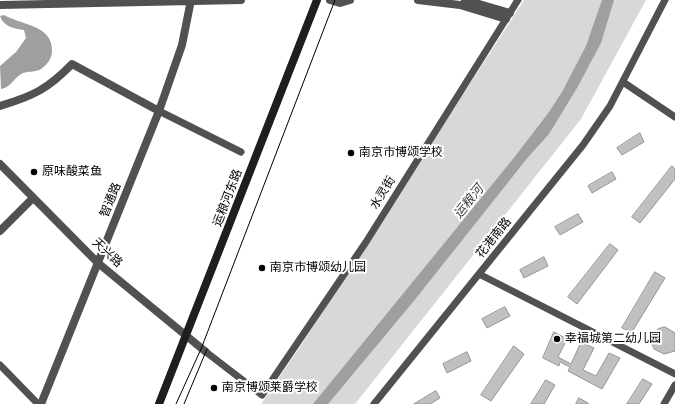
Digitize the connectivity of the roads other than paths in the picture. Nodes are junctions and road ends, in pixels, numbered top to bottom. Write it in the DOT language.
graph roads {
  1 [pos="241,0"];
  2 [pos="317,0"];
  3 [pos="330,0"];
  4 [pos="350,0"];
  5 [pos="418,0"];
  6 [pos="465,0"];
  7 [pos="518,0"];
  8 [pos="665,0"];
  9 [pos="191,1"];
  10 [pos="0,5"];
  11 [pos="508,16"];
  12 [pos="623,82"];
  13 [pos="0,106"];
  14 [pos="159,111"];
  15 [pos="675,117"];
  16 [pos="241,152"];
  17 [pos="0,164"];
  18 [pos="33,198"];
  19 [pos="0,231"];
  20 [pos="98,263"];
  21 [pos="479,274"];
  22 [pos="187,337"];
  23 [pos="206,352"];
  24 [pos="0,364"];
  25 [pos="675,374"];
  26 [pos="675,385"];
  27 [pos="39,404"];
  28 [pos="160,404"];
  29 [pos="374,404"];
  30 [pos="664,404"];
  1 -- 9 [label="street"];
  2 -- 22 [label="main road, 运粮河东路"];
  3 -- 4 [label="street"];
  5 -- 11 [label="street"];
  6 -- 11 [label="street"];
  7 -- 11 [label="street, 水灵街"];
  8 -- 12 [label="street, 花港南路"];
  9 -- 10 [label="street"];
  9 -- 14 [label="street, 智通路"];
  11 -- 23 [label="street, 水灵街"];
  12 -- 15 [label="street"];
  12 -- 21 [label="street, 花港南路"];
  13 -- 14 [label="street"];
  14 -- 16 [label="street"];
  14 -- 20 [label="street, 智通路"];
  17 -- 18 [label="street, 天兴路"];
  18 -- 19 [label="street"];
  18 -- 20 [label="street, 天兴路"];
  20 -- 22 [label="street, 天兴路"];
  20 -- 27 [label="street, 智通路"];
  21 -- 25 [label="street"];
  21 -- 29 [label="street, 花港南路"];
  22 -- 23 [label="street, 天兴路"];
  22 -- 28 [label="main road, 运粮河东路"];
  24 -- 27 [label="street"];
  26 -- 30 [label="street"];
}
